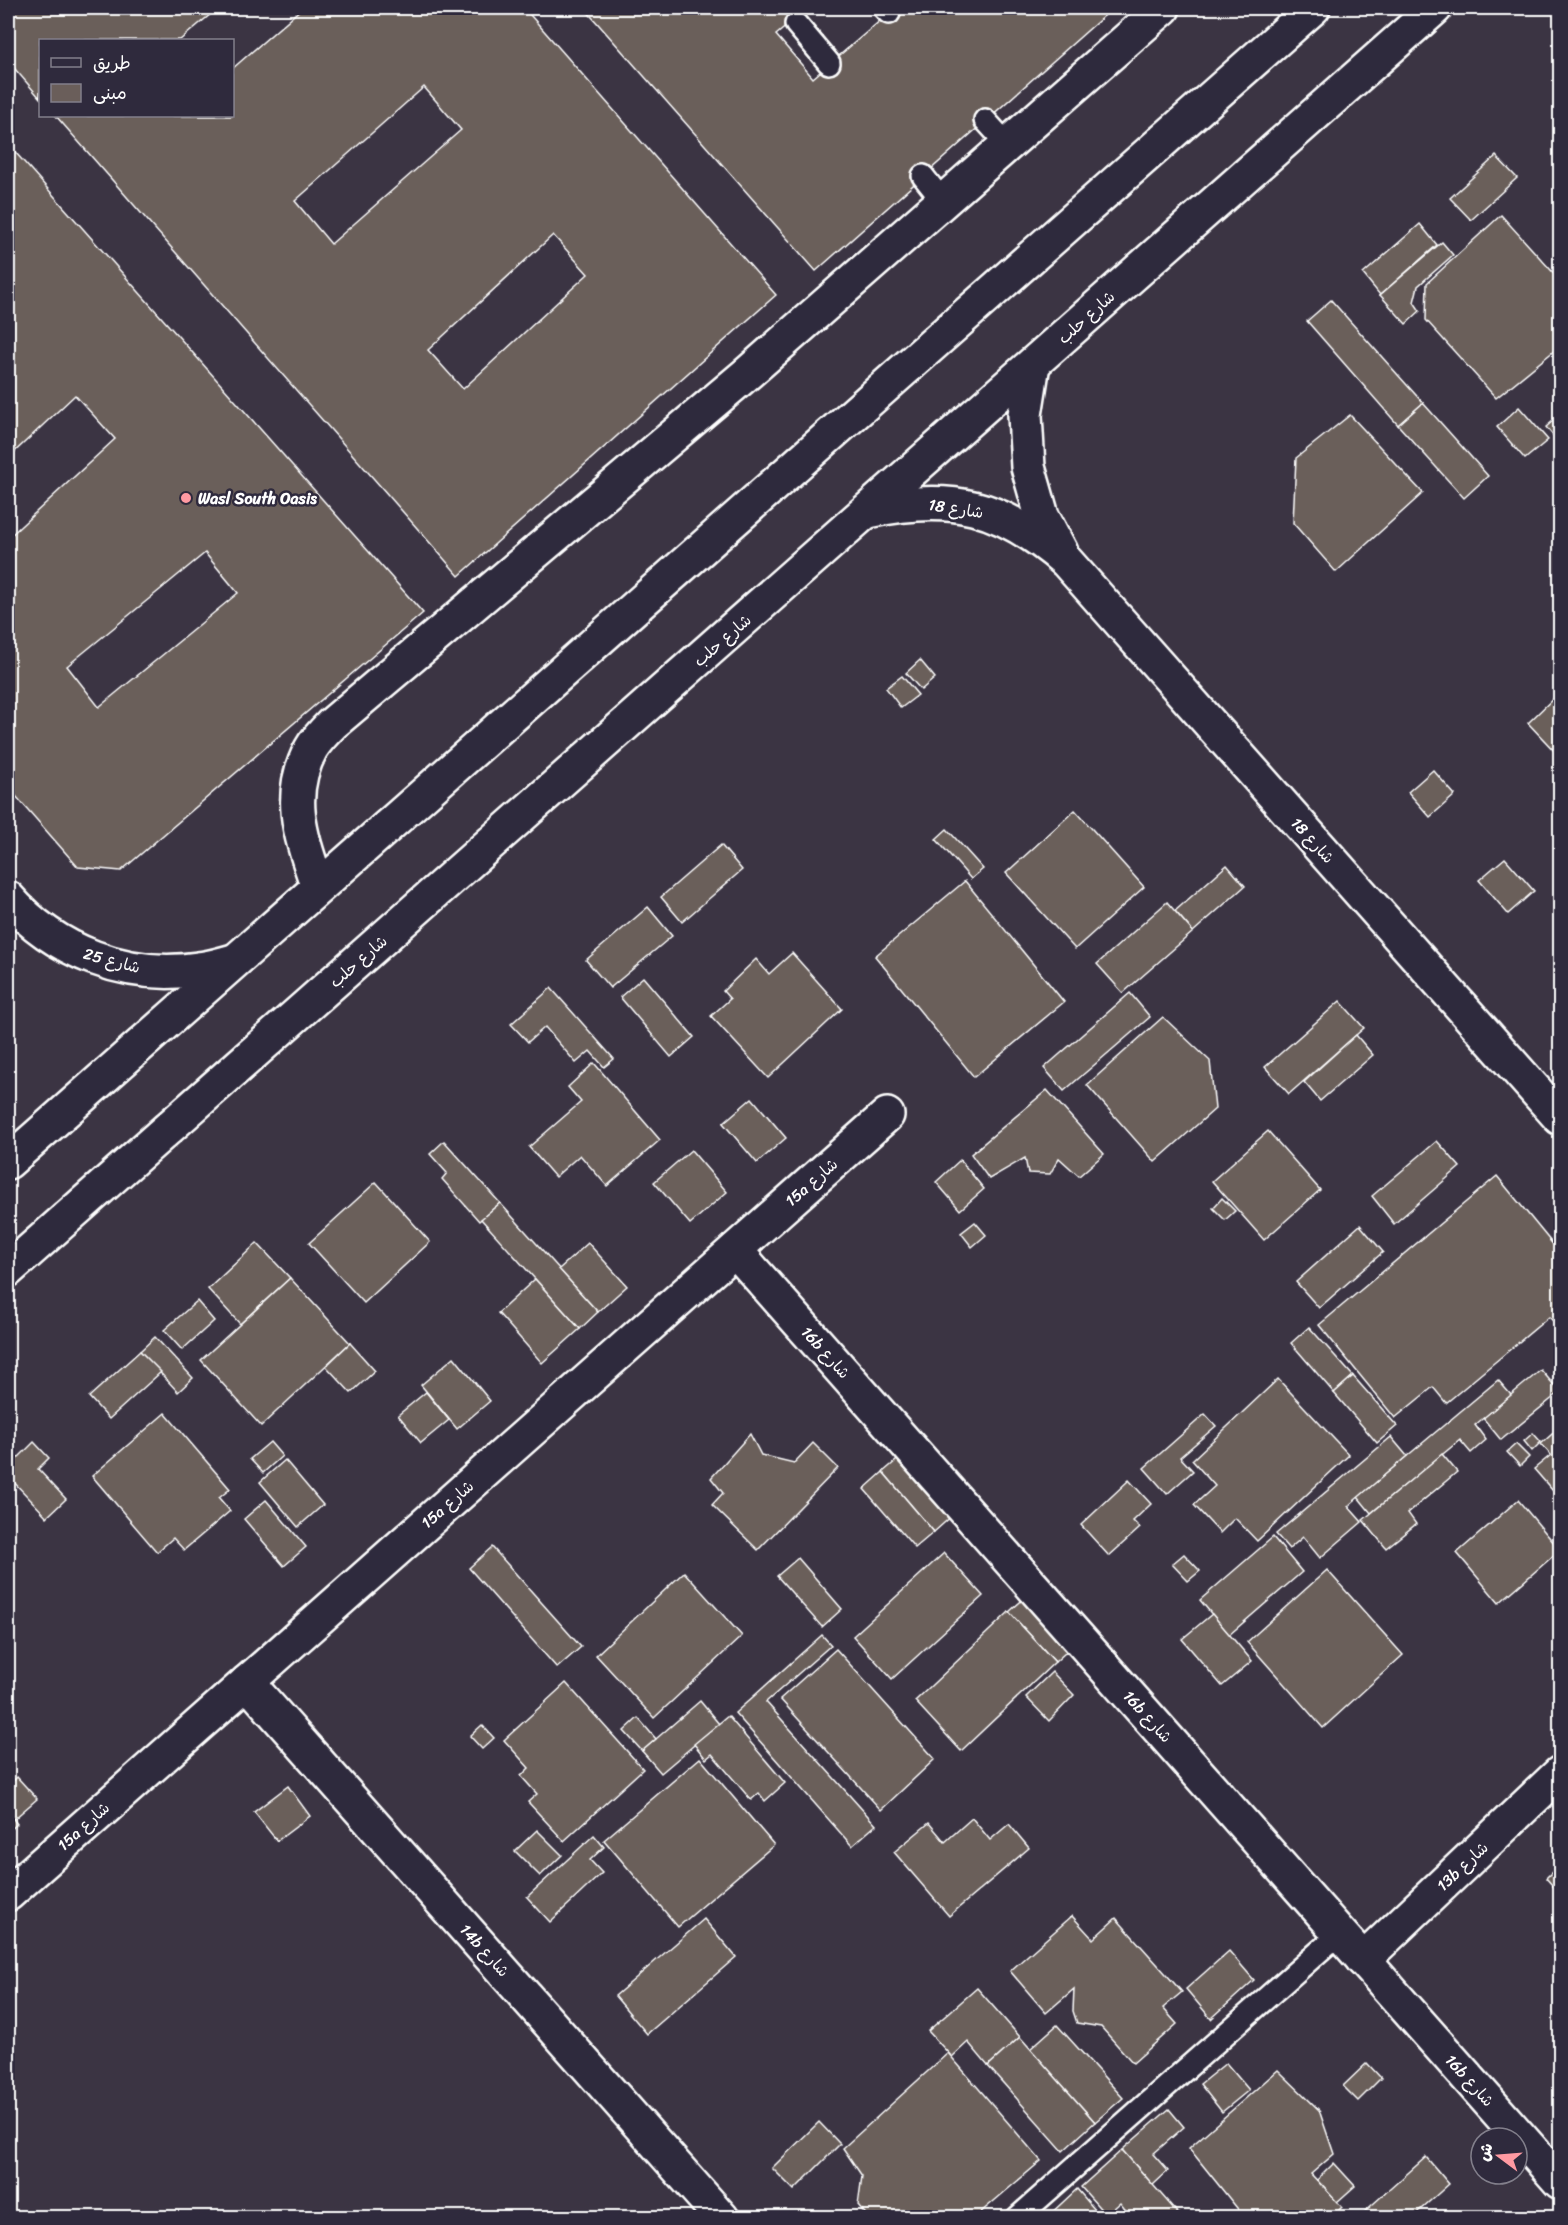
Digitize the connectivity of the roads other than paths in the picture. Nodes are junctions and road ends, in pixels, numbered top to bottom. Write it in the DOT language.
graph roads {
  1 [pos="1163,8"];
  2 [pos="1313,8"];
  3 [pos="1435,8"];
  4 [pos="796,24"];
  5 [pos="830,63"];
  6 [pos="1033,364"];
  7 [pos="868,511"];
  8 [pos="1066,561"];
  9 [pos="318,887"];
  10 [pos="8,898"];
  11 [pos="234,961"];
  12 [pos="887,1115"];
  13 [pos="1560,1118"];
  14 [pos="8,1162"];
  15 [pos="735,1250"];
  16 [pos="8,1270"];
  17 [pos="247,1682"];
  18 [pos="1560,1773"];
  19 [pos="8,1894"];
  20 [pos="1340,1933"];
  21 [pos="1363,1959"];
  22 [pos="1560,2182"];
  23 [pos="722,2217"];
  24 [pos="1017,2217"];
  1 -- 9 [label="street"];
  2 -- 9 [label="street"];
  3 -- 6 [label="street, شارع حلب"];
  4 -- 5 [label="lane"];
  6 -- 7 [label="street, شارع حلب"];
  6 -- 8 [label="street, شارع 18"];
  7 -- 8 [label="street, شارع 18"];
  7 -- 16 [label="street, شارع حلب"];
  8 -- 13 [label="street, شارع 18"];
  9 -- 11 [label="street"];
  10 -- 11 [label="street, شارع 25"];
  11 -- 14 [label="street"];
  12 -- 15 [label="street, 15a شارع"];
  15 -- 17 [label="street, 15a شارع"];
  15 -- 20 [label="street, 16b شارع"];
  17 -- 19 [label="street, 15a شارع"];
  17 -- 23 [label="street, 14b شارع"];
  18 -- 21 [label="street, 13b شارع"];
  20 -- 21 [label="street, 16b شارع"];
  20 -- 24 [label="lane"];
  21 -- 22 [label="street, 16b شارع"];
}
